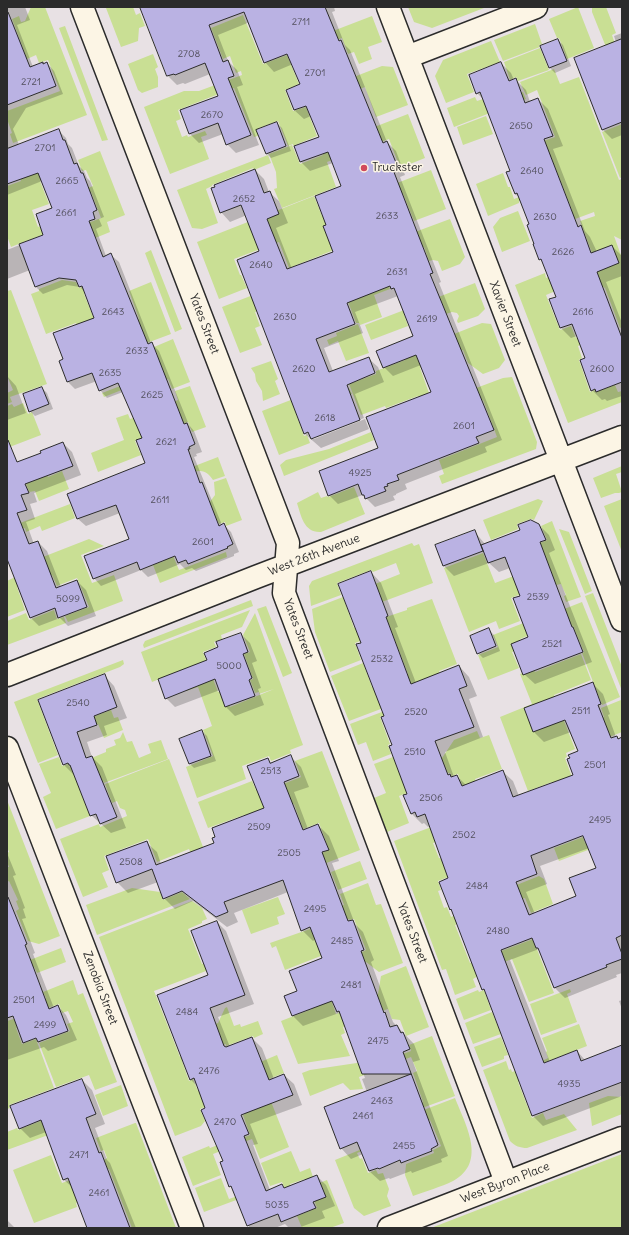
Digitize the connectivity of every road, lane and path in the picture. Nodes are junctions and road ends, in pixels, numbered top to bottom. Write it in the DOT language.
graph roads {
  1 [pos="82,7"];
  2 [pos="388,7"];
  3 [pos="536,7"];
  4 [pos="407,57"];
  5 [pos="622,436"];
  6 [pos="561,460"];
  7 [pos="286,566"];
  8 [pos="622,620"];
  9 [pos="7,675"];
  10 [pos="7,748"];
  11 [pos="622,1138"];
  12 [pos="506,1182"];
  13 [pos="192,1228"];
  14 [pos="389,1228"];
  1 -- 7 [label="street, Yates Street"];
  2 -- 4 [label="street, Xavier Street"];
  3 -- 4 [label="street"];
  4 -- 6 [label="street, Xavier Street"];
  5 -- 6 [label="street, West 26th Avenue"];
  6 -- 7 [label="street, West 26th Avenue"];
  6 -- 8 [label="street, Xavier Street"];
  7 -- 9 [label="street, West 26th Avenue"];
  7 -- 12 [label="street, Yates Street"];
  10 -- 13 [label="street, Zenobia Street"];
  11 -- 12 [label="street, West Byron Place"];
  12 -- 14 [label="street, West Byron Place"];
}
